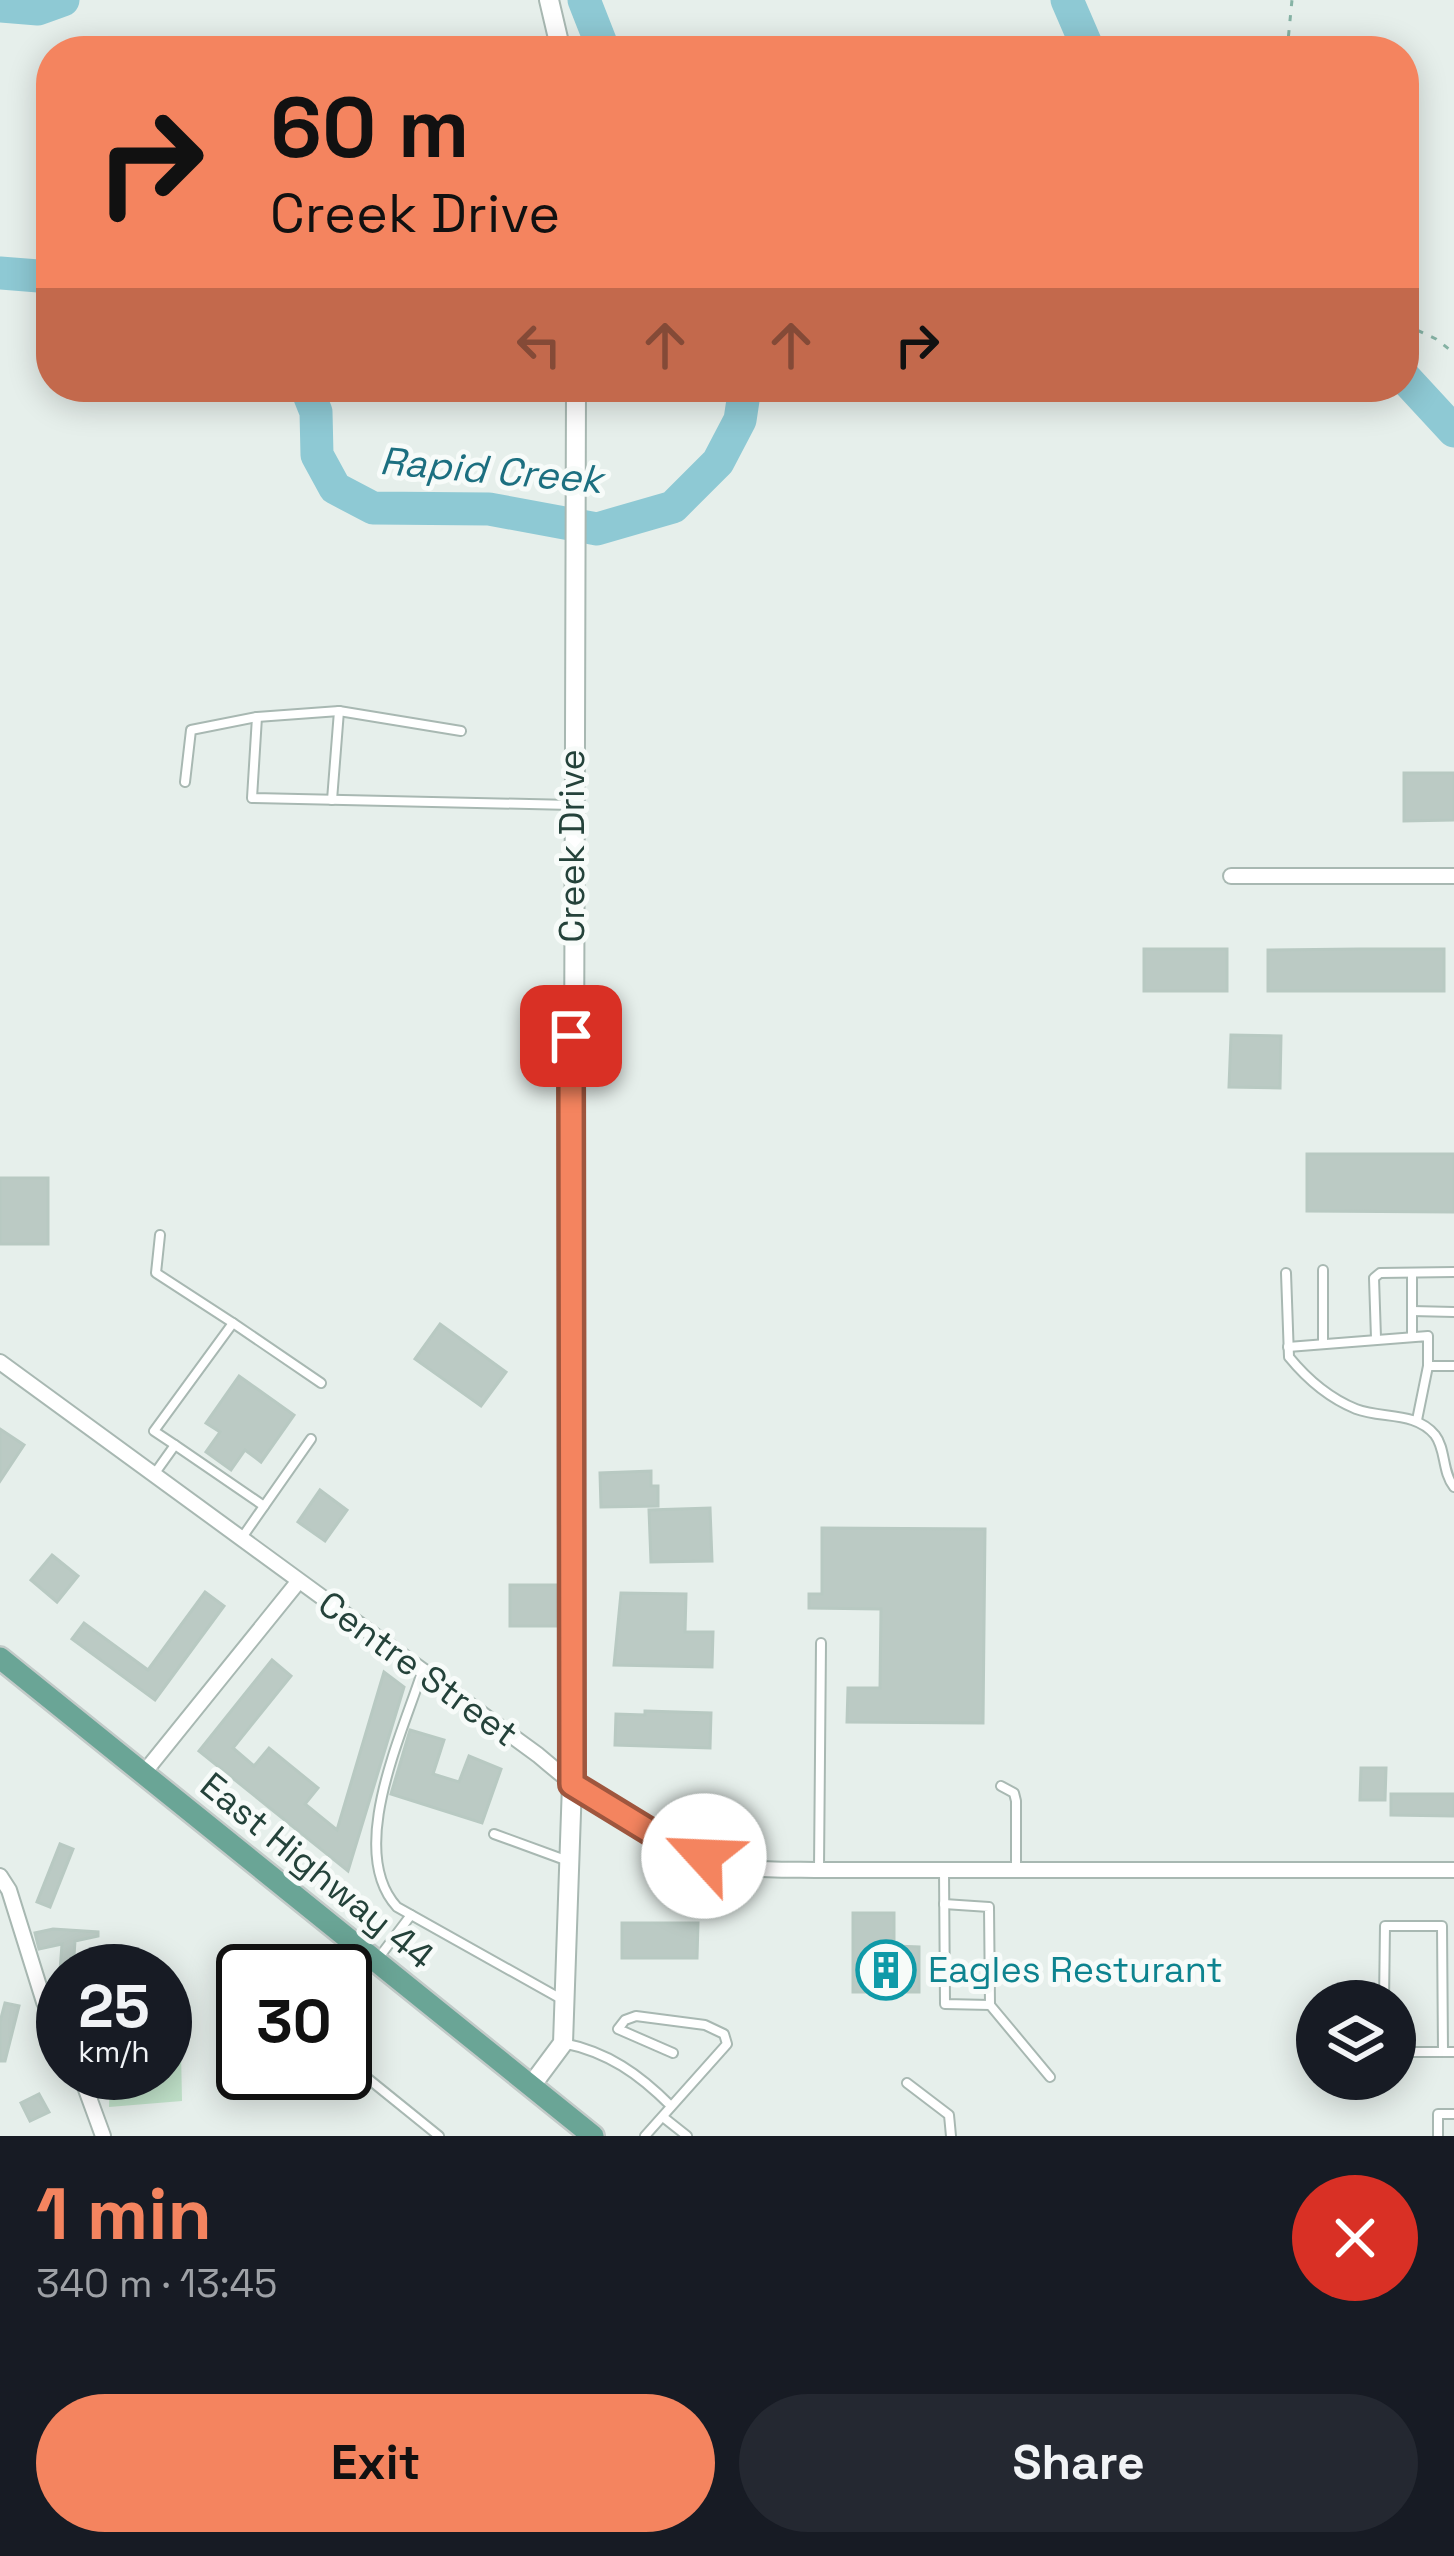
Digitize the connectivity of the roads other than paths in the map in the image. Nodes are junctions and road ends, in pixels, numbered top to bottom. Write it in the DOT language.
graph roads {
  1 [pos="549,0"];
  2 [pos="557,36"];
  3 [pos="576,402"];
  4 [pos="339,711"];
  5 [pos="257,717"];
  6 [pos="461,730"];
  7 [pos="185,782"];
  8 [pos="332,800"];
  9 [pos="572,805"];
  10 [pos="1231,876"];
  11 [pos="1454,876"];
  12 [pos="160,1235"];
  13 [pos="1323,1270"];
  14 [pos="1286,1273"];
  15 [pos="1412,1273"];
  16 [pos="1454,1273"];
  17 [pos="1412,1311"];
  18 [pos="1454,1312"];
  19 [pos="233,1323"];
  20 [pos="1412,1337"];
  21 [pos="1376,1339"];
  22 [pos="1323,1344"];
  23 [pos="1288,1347"];
  24 [pos="0,1362"];
  25 [pos="1428,1366"];
  26 [pos="1454,1366"];
  27 [pos="321,1383"];
  28 [pos="1417,1420"];
  29 [pos="310,1439"];
  30 [pos="176,1444"];
  31 [pos="153,1475"];
  32 [pos="1454,1487"];
  33 [pos="264,1506"];
  34 [pos="240,1540"];
  35 [pos="298,1582"];
  36 [pos="820,1642"];
  37 [pos="0,1658"];
  38 [pos="422,1672"];
  39 [pos="142,1774"];
  40 [pos="572,1784"];
  41 [pos="1000,1786"];
  42 [pos="494,1834"];
  43 [pos="569,1862"];
  44 [pos="819,1870"];
  45 [pos="1454,1870"];
  46 [pos="944,1871"];
  47 [pos="1016,1871"];
  48 [pos="0,1876"];
  49 [pos="944,1904"];
  50 [pos="411,1915"];
  51 [pos="1454,1925"];
  52 [pos="1442,1926"];
  53 [pos="355,1944"];
  54 [pos="372,1952"];
  55 [pos="372,1957"];
  56 [pos="36,1976"];
  57 [pos="1384,1980"];
  58 [pos="564,2000"];
  59 [pos="990,2005"];
  60 [pos="563,2043"];
  61 [pos="1454,2051"];
  62 [pos="1416,2052"];
  63 [pos="1443,2052"];
  64 [pos="674,2053"];
  65 [pos="1050,2077"];
  66 [pos="372,2082"];
  67 [pos="907,2083"];
  68 [pos="531,2086"];
  69 [pos="90,2100"];
  70 [pos="671,2106"];
  71 [pos="1454,2114"];
  72 [pos="663,2116"];
  73 [pos="104,2136"];
  74 [pos="439,2136"];
  75 [pos="593,2136"];
  76 [pos="645,2136"];
  77 [pos="687,2136"];
  78 [pos="951,2136"];
  79 [pos="1438,2136"];
  1 -- 2 [label="street"];
  3 -- 9 [label="street, Creek Drive"];
  4 -- 5 [label="lane"];
  4 -- 6 [label="lane"];
  4 -- 8 [label="lane"];
  5 -- 7 [label="lane"];
  5 -- 8 [label="lane"];
  8 -- 9 [label="lane"];
  9 -- 40 [label="street, Creek Drive"];
  10 -- 11 [label="street"];
  12 -- 19 [label="lane"];
  13 -- 22 [label="lane"];
  14 -- 23 [label="lane"];
  15 -- 16 [label="lane"];
  15 -- 17 [label="lane"];
  15 -- 21 [label="lane"];
  17 -- 18 [label="lane"];
  17 -- 20 [label="lane"];
  19 -- 27 [label="lane"];
  19 -- 30 [label="lane"];
  20 -- 21 [label="lane"];
  20 -- 25 [label="lane"];
  21 -- 22 [label="lane"];
  22 -- 23 [label="lane"];
  23 -- 28 [label="lane"];
  24 -- 31 [label="street, Centre Street"];
  25 -- 26 [label="lane"];
  25 -- 28 [label="lane"];
  28 -- 32 [label="lane"];
  29 -- 33 [label="lane"];
  30 -- 31 [label="lane"];
  30 -- 33 [label="lane"];
  31 -- 34 [label="street, Centre Street"];
  33 -- 34 [label="lane"];
  34 -- 35 [label="street, Centre Street"];
  35 -- 38 [label="street, Centre Street"];
  35 -- 39 [label="street"];
  36 -- 44 [label="lane"];
  37 -- 39 [label="main road, East Highway 44"];
  38 -- 40 [label="street, Centre Street"];
  38 -- 50 [label="lane"];
  39 -- 53 [label="main road, East Highway 44"];
  40 -- 43 [label="street, Creek Drive"];
  40 -- 44 [label="street, Centre Street"];
  41 -- 47 [label="lane"];
  42 -- 43 [label="lane"];
  43 -- 58 [label="street, Creek Drive"];
  44 -- 46 [label="street, Centre Street"];
  45 -- 47 [label="street, Centre Street"];
  46 -- 47 [label="street, Centre Street"];
  46 -- 49 [label="lane"];
  48 -- 56 [label="street"];
  49 -- 59 [label="lane"];
  49 -- 59 [label="lane"];
  50 -- 54 [label="lane"];
  50 -- 58 [label="lane"];
  51 -- 52 [label="lane"];
  52 -- 57 [label="lane"];
  52 -- 63 [label="lane"];
  55 -- 68 [label="main road, East Highway 44"];
  58 -- 60 [label="street, Creek Drive"];
  59 -- 65 [label="lane"];
  60 -- 68 [label="street"];
  60 -- 70 [label="lane"];
  61 -- 63 [label="lane"];
  62 -- 63 [label="lane"];
  64 -- 70 [label="lane"];
  66 -- 74 [label="lane"];
  67 -- 78 [label="lane"];
  68 -- 75 [label="main road, East Highway 44"];
  69 -- 73 [label="street"];
  70 -- 72 [label="lane"];
  71 -- 79 [label="lane"];
  72 -- 76 [label="lane"];
  72 -- 77 [label="lane"];
}
